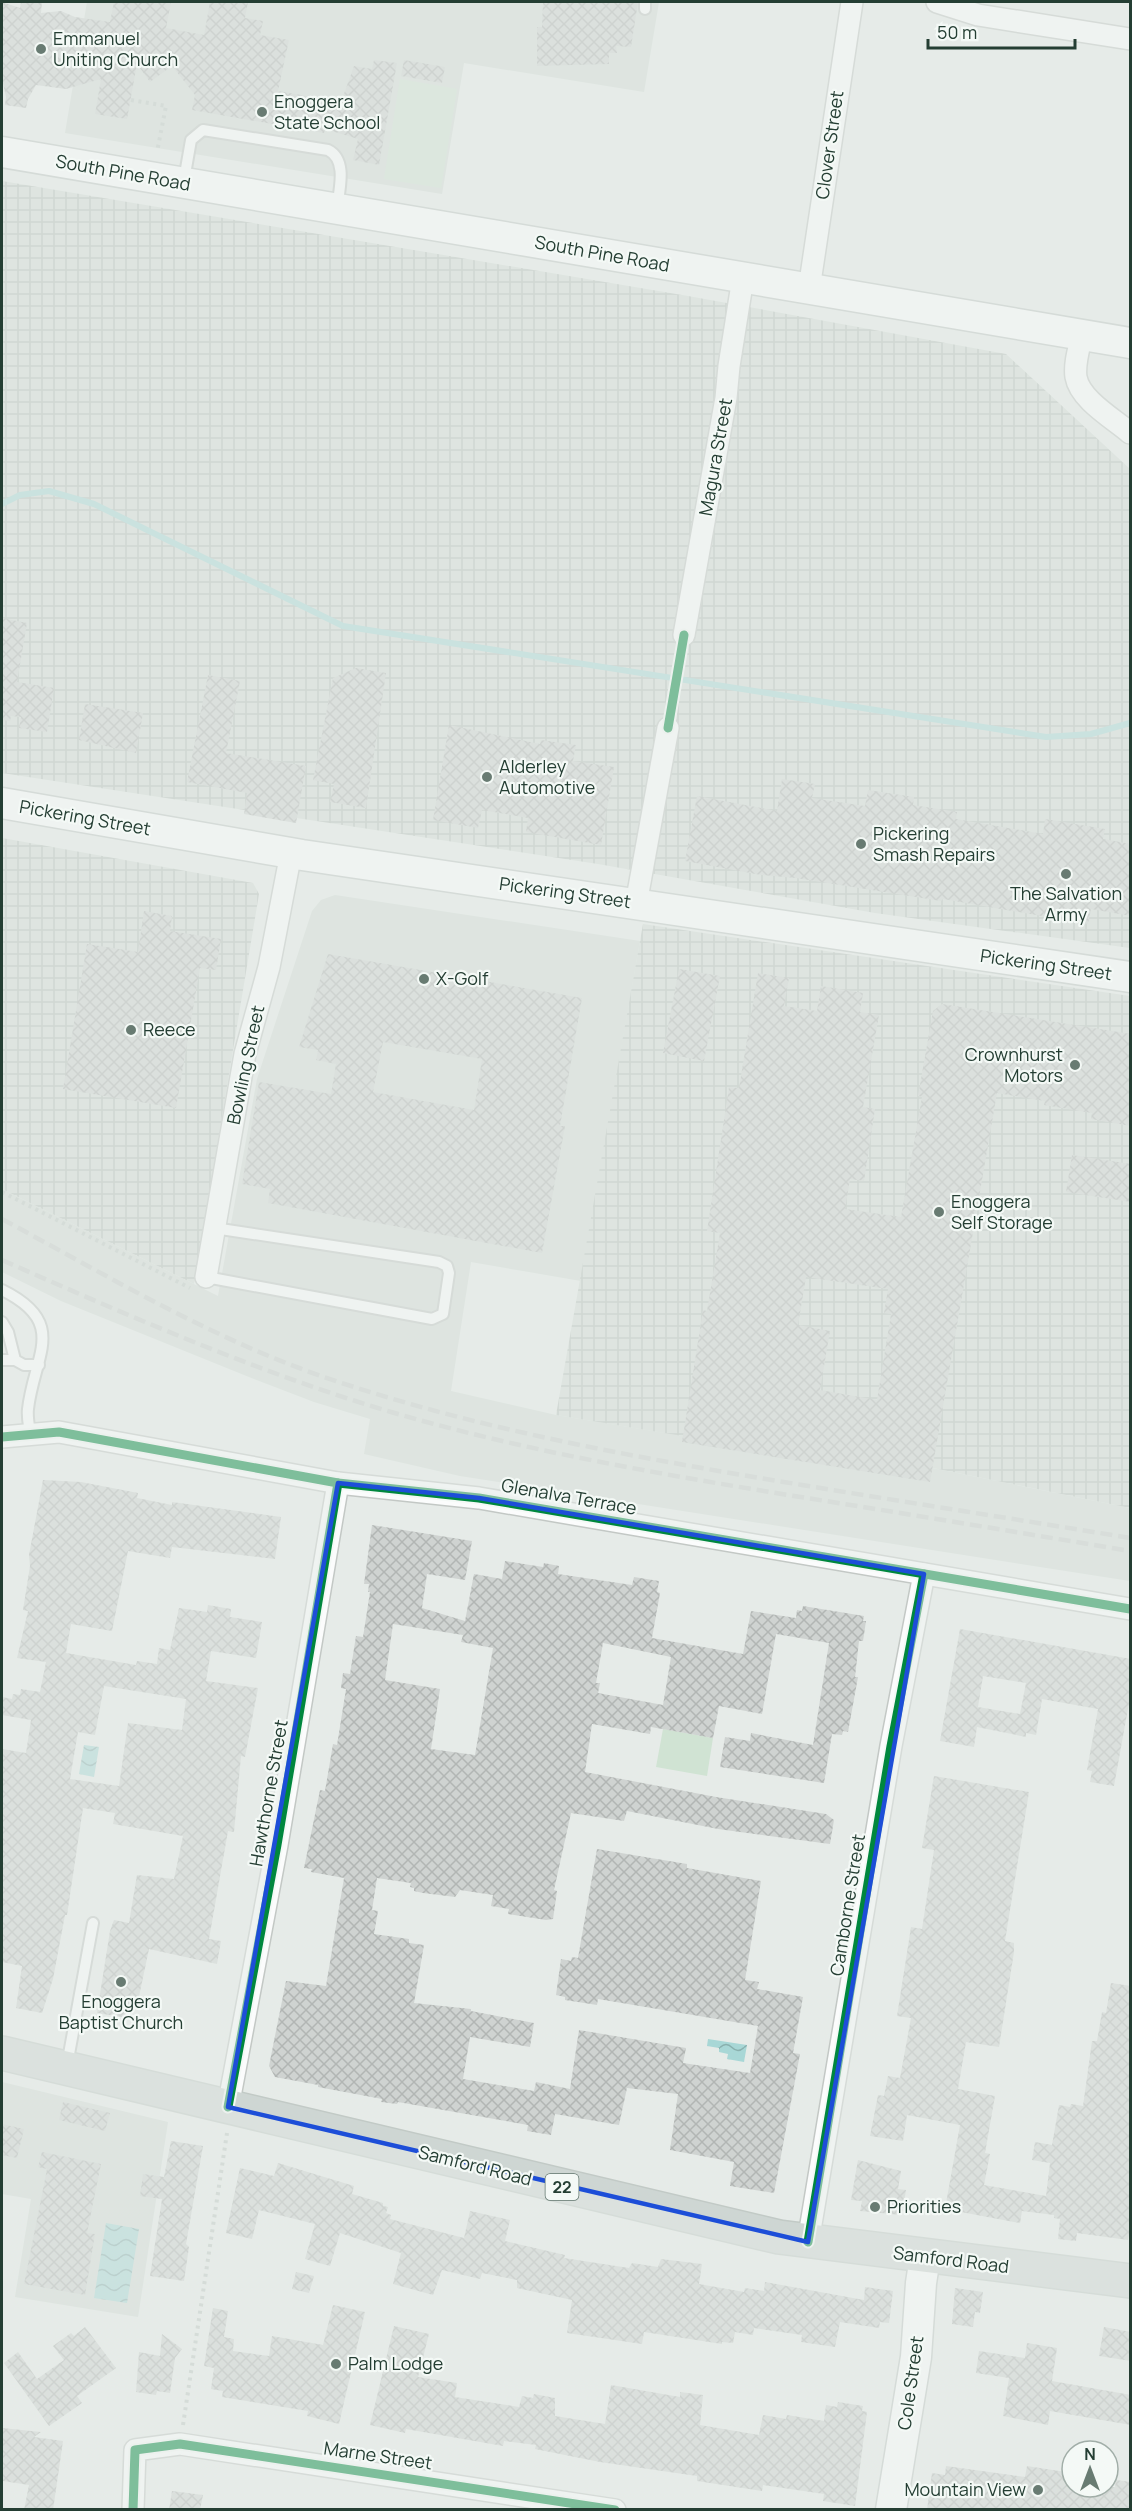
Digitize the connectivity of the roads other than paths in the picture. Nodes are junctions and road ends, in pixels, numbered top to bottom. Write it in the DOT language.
graph roads {
  1 [pos="852,2"];
  2 [pos="937,2"];
  3 [pos="1131,39"];
  4 [pos="2,152"];
  5 [pos="184,183"];
  6 [pos="337,208"];
  7 [pos="743,278"];
  8 [pos="809,289"];
  9 [pos="1082,335"];
  10 [pos="1131,343"];
  11 [pos="1131,433"];
  12 [pos="684,635"];
  13 [pos="668,728"];
  14 [pos="2,803"];
  15 [pos="291,853"];
  16 [pos="636,904"];
  17 [pos="1131,977"];
  18 [pos="214,1228"];
  19 [pos="206,1277"];
  20 [pos="2,1290"];
  21 [pos="2,1322"];
  22 [pos="2,1360"];
  23 [pos="15,1360"];
  24 [pos="39,1365"];
  25 [pos="30,1433"];
  26 [pos="2,1437"];
  27 [pos="338,1483"];
  28 [pos="924,1574"];
  29 [pos="1131,1609"];
  30 [pos="93,1923"];
  31 [pos="2,2053"];
  32 [pos="67,2068"];
  33 [pos="228,2118"];
  34 [pos="808,2242"];
  35 [pos="925,2257"];
  36 [pos="1131,2281"];
  37 [pos="133,2510"];
  38 [pos="615,2510"];
  39 [pos="891,2510"];
  1 -- 8 [label="street, Clover Street"];
  2 -- 3 [label="street"];
  4 -- 5 [label="main road, South Pine Road"];
  5 -- 6 [label="main road, South Pine Road"];
  5 -- 6 [label="lane"];
  6 -- 7 [label="main road, South Pine Road"];
  7 -- 8 [label="main road, South Pine Road"];
  7 -- 12 [label="street, Magura Street"];
  8 -- 9 [label="main road, South Pine Road"];
  9 -- 10 [label="main road, South Pine Road"];
  9 -- 11 [label="street"];
  13 -- 16 [label="street"];
  14 -- 15 [label="main road, Pickering Street"];
  15 -- 16 [label="main road, Pickering Street"];
  15 -- 18 [label="street, Bowling Street"];
  16 -- 17 [label="main road, Pickering Street"];
  18 -- 19 [label="street, Bowling Street"];
  18 -- 19 [label="lane"];
  20 -- 24 [label="lane"];
  21 -- 23 [label="lane"];
  22 -- 23 [label="lane"];
  23 -- 24 [label="lane"];
  24 -- 25 [label="lane"];
  25 -- 26 [label="street, Glenalva Terrace"];
  25 -- 27 [label="street, Glenalva Terrace"];
  27 -- 28 [label="street, Glenalva Terrace"];
  27 -- 33 [label="street, Hawthorne Street"];
  28 -- 29 [label="street, Glenalva Terrace"];
  28 -- 34 [label="street, Camborne Street"];
  30 -- 32 [label="lane"];
  31 -- 32 [label="main road, Samford Road / 22"];
  32 -- 33 [label="main road, Samford Road / 22"];
  33 -- 34 [label="main road, Samford Road / 22"];
  34 -- 35 [label="main road, Samford Road / 22"];
  35 -- 36 [label="main road, Samford Road / 22"];
  35 -- 39 [label="main road, Cole Street"];
  37 -- 38 [label="street, Marne Street"];
}
